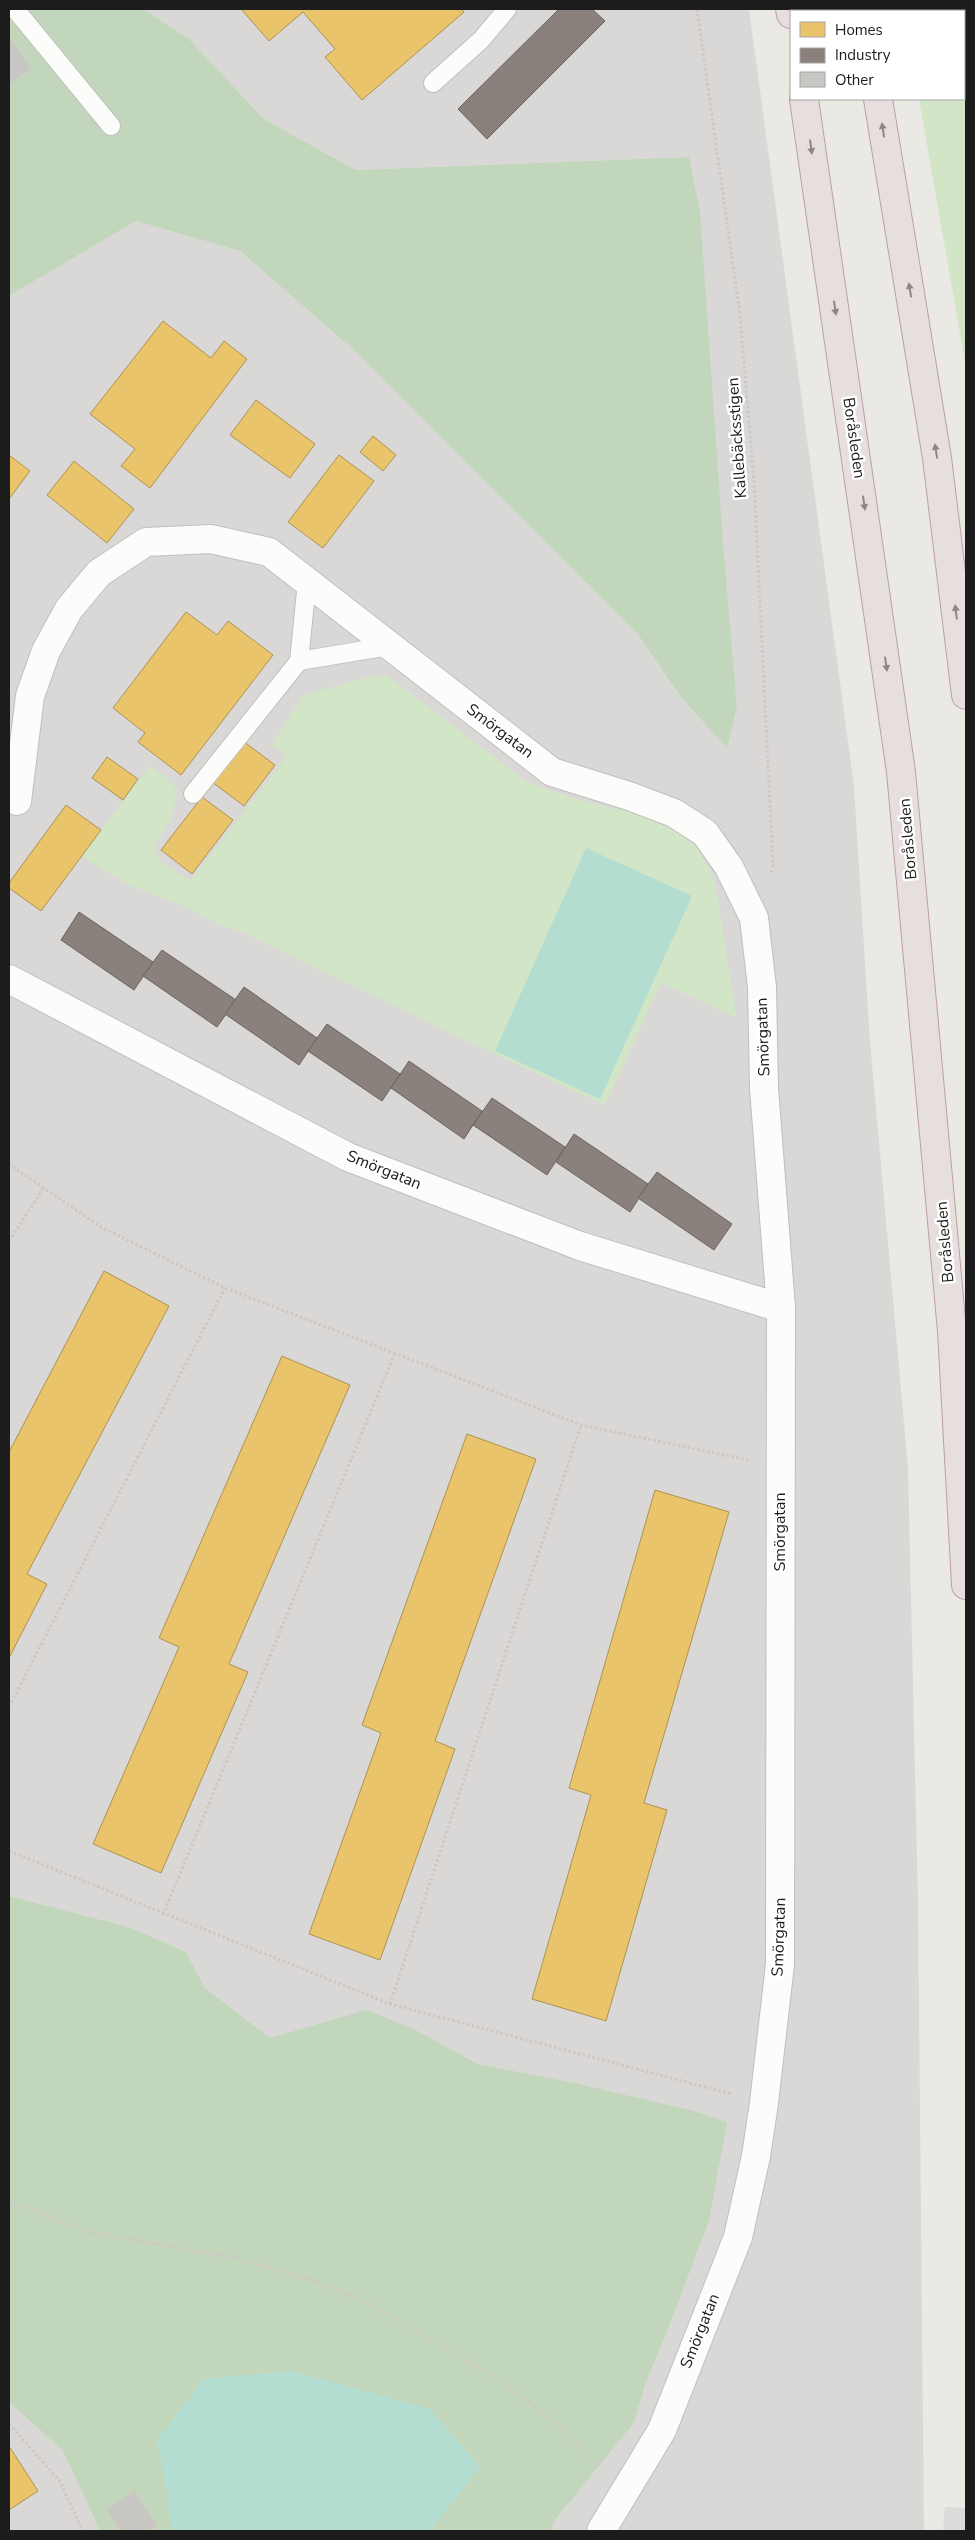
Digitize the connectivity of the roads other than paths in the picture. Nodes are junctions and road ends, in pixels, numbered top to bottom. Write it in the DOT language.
graph roads {
  1 [pos="15,9"];
  2 [pos="507,9"];
  3 [pos="433,83"];
  4 [pos="804,100"];
  5 [pos="878,100"];
  6 [pos="111,126"];
  7 [pos="307,582"];
  8 [pos="389,646"];
  9 [pos="299,661"];
  10 [pos="966,695"];
  11 [pos="193,794"];
  12 [pos="17,801"];
  13 [pos="9,979"];
  14 [pos="781,1308"];
  15 [pos="966,1584"];
  16 [pos="601,2531"];
  1 -- 6 [label="lane"];
  2 -- 3 [label="lane"];
  4 -- 15 [label="highway, Boråsleden, one-way"];
  10 -- 5 [label="highway, one-way"];
  7 -- 8 [label="street, Smörgatan"];
  7 -- 9 [label="lane"];
  7 -- 12 [label="street, Smörgatan"];
  8 -- 9 [label="lane"];
  8 -- 14 [label="street, Smörgatan"];
  9 -- 11 [label="lane"];
  13 -- 14 [label="street, Smörgatan"];
  14 -- 16 [label="street, Smörgatan"];
}
